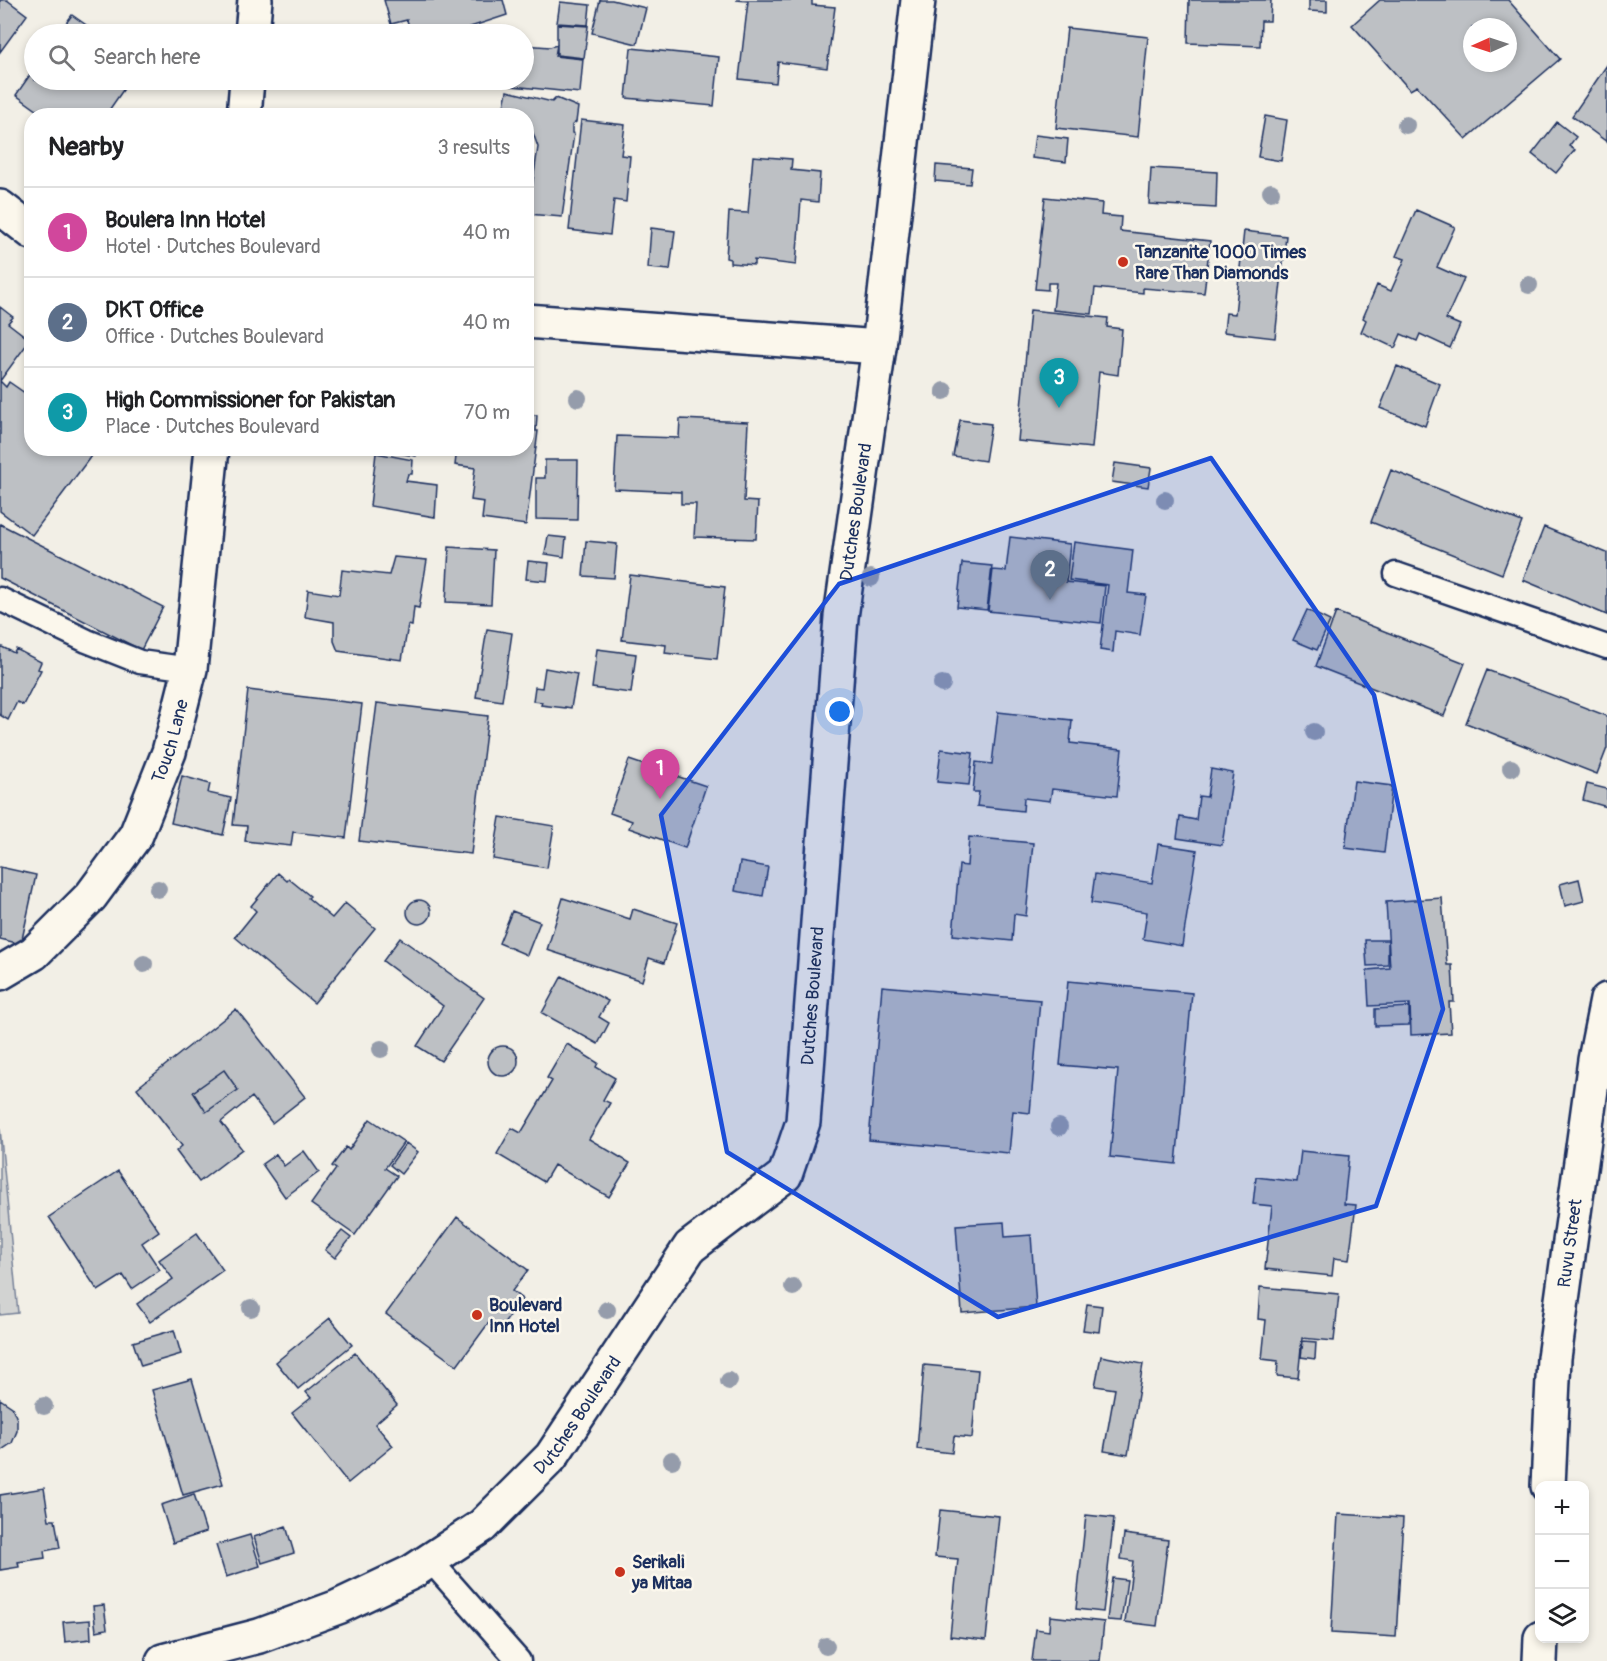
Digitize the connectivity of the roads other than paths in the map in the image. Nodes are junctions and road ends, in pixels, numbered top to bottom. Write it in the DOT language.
graph roads {
  1 [pos="255,0"];
  2 [pos="918,0"];
  3 [pos="253,24"];
  4 [pos="246,90"];
  5 [pos="245,108"];
  6 [pos="0,207"];
  7 [pos="24,226"];
  8 [pos="534,322"];
  9 [pos="879,347"];
  10 [pos="211,456"];
  11 [pos="1396,574"];
  12 [pos="0,598"];
  13 [pos="1607,647"];
  14 [pos="190,669"];
  15 [pos="0,973"];
  16 [pos="1607,1000"];
  17 [pos="1548,1481"];
  18 [pos="430,1560"];
  19 [pos="1541,1643"];
  20 [pos="163,1661"];
  21 [pos="519,1661"];
  22 [pos="1540,1661"];
  1 -- 3 [label="street"];
  2 -- 9 [label="street, Dutches Boulevard"];
  4 -- 5 [label="street"];
  6 -- 7 [label="street"];
  8 -- 9 [label="street"];
  9 -- 18 [label="street, Dutches Boulevard"];
  10 -- 14 [label="street, Touch Lane"];
  11 -- 13 [label="lane"];
  12 -- 14 [label="lane"];
  14 -- 15 [label="street, Touch Lane"];
  16 -- 17 [label="street, Ruvu Street"];
  18 -- 20 [label="street, Dutches Boulevard"];
  18 -- 21 [label="lane"];
  19 -- 22 [label="street"];
}
